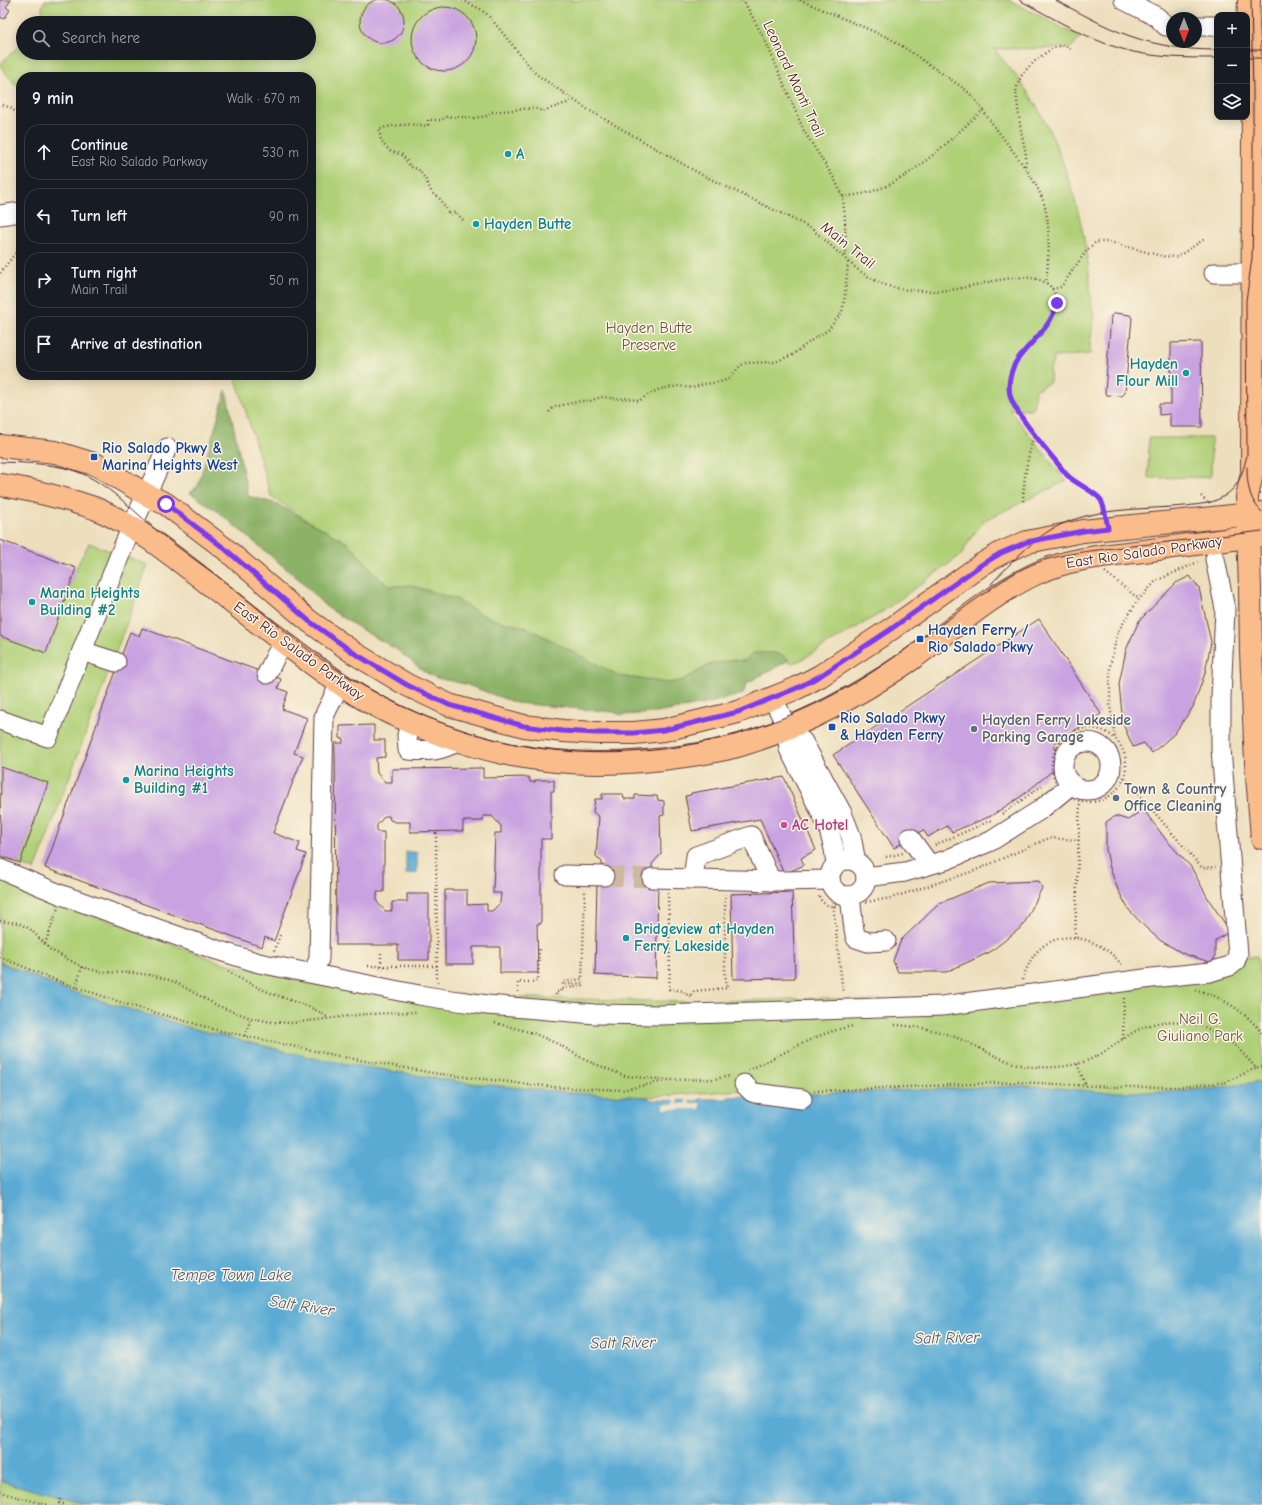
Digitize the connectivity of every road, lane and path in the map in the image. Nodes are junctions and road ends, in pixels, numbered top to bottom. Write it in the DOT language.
graph roads {
  1 [pos="462,0"];
  2 [pos="742,0"];
  3 [pos="800,0"];
  4 [pos="1124,0"];
  5 [pos="1249,0"];
  6 [pos="1166,24"];
  7 [pos="1202,26"];
  8 [pos="1214,26"];
  9 [pos="1252,26"];
  10 [pos="1073,50"];
  11 [pos="572,99"];
  12 [pos="3,105"];
  13 [pos="983,110"];
  14 [pos="16,112"];
  15 [pos="1025,166"];
  16 [pos="843,197"];
  17 [pos="16,213"];
  18 [pos="0,215"];
  19 [pos="463,220"];
  20 [pos="1206,238"];
  21 [pos="16,253"];
  22 [pos="844,258"];
  23 [pos="848,262"];
  24 [pos="1214,273"];
  25 [pos="1253,273"];
  26 [pos="0,274"];
  27 [pos="1046,282"];
  28 [pos="1052,289"];
  29 [pos="549,412"];
  30 [pos="1035,434"];
  31 [pos="0,446"];
  32 [pos="167,448"];
  33 [pos="0,485"];
  34 [pos="147,495"];
  35 [pos="1023,501"];
  36 [pos="1255,513"];
  37 [pos="1108,528"];
  38 [pos="132,529"];
  39 [pos="1255,536"];
  40 [pos="1208,560"];
  41 [pos="1103,571"];
  42 [pos="1139,599"];
  43 [pos="309,621"];
  44 [pos="284,643"];
  45 [pos="82,651"];
  46 [pos="116,662"];
  47 [pos="268,674"];
  48 [pos="340,684"];
  49 [pos="773,698"];
  50 [pos="449,705"];
  51 [pos="0,720"];
  52 [pos="787,728"];
  53 [pos="1078,737"];
  54 [pos="1116,738"];
  55 [pos="1124,778"];
  56 [pos="1063,784"];
  57 [pos="1080,801"];
  58 [pos="436,833"];
  59 [pos="1262,838"];
  60 [pos="919,851"];
  61 [pos="880,858"];
  62 [pos="1231,865"];
  63 [pos="0,869"];
  64 [pos="861,869"];
  65 [pos="833,872"];
  66 [pos="565,875"];
  67 [pos="604,876"];
  68 [pos="652,878"];
  69 [pos="693,879"];
  70 [pos="771,881"];
  71 [pos="585,889"];
  72 [pos="664,893"];
  73 [pos="62,895"];
  74 [pos="725,896"];
  75 [pos="850,896"];
  76 [pos="833,906"];
  77 [pos="1075,937"];
  78 [pos="886,941"];
  79 [pos="45,944"];
  80 [pos="539,948"];
  81 [pos="0,957"];
  82 [pos="368,966"];
  83 [pos="437,966"];
  84 [pos="82,967"];
  85 [pos="224,967"];
  86 [pos="313,973"];
  87 [pos="1125,981"];
  88 [pos="437,983"];
  89 [pos="76,987"];
  90 [pos="1188,990"];
  91 [pos="691,995"];
  92 [pos="1023,995"];
  93 [pos="1124,1002"];
  94 [pos="517,1008"];
  95 [pos="845,1008"];
  96 [pos="554,1011"];
  97 [pos="695,1014"];
  98 [pos="251,1018"];
  99 [pos="328,1019"];
  100 [pos="1262,1033"];
  101 [pos="245,1036"];
  102 [pos="1123,1039"];
  103 [pos="1077,1064"];
  104 [pos="1256,1068"];
  105 [pos="668,1080"];
  106 [pos="744,1084"];
  107 [pos="1086,1086"];
  108 [pos="805,1095"];
  109 [pos="0,1490"];
  110 [pos="60,1499"];
  111 [pos="48,1505"];
  112 [pos="66,1505"];
  1 -- 11 [label="path, Main Trail"];
  2 -- 16 [label="path, Leonard Monti Trail"];
  3 -- 13 [label="path"];
  4 -- 6 [label="street"];
  5 -- 9 [label="main road"];
  7 -- 8 [label="street"];
  9 -- 25 [label="main road"];
  10 -- 15 [label="path"];
  11 -- 19 [label="path"];
  11 -- 22 [label="path, Main Trail"];
  12 -- 14 [label="path"];
  13 -- 15 [label="path"];
  13 -- 16 [label="path"];
  15 -- 27 [label="path"];
  16 -- 22 [label="path, Leonard Monti Trail"];
  17 -- 18 [label="street"];
  20 -- 28 [label="path"];
  21 -- 26 [label="path"];
  22 -- 23 [label="path, Main Trail"];
  23 -- 27 [label="path, Main Trail"];
  23 -- 29 [label="path"];
  24 -- 25 [label="street"];
  25 -- 36 [label="main road"];
  27 -- 28 [label="path"];
  28 -- 30 [label="path"];
  30 -- 35 [label="path"];
  30 -- 37 [label="path"];
  31 -- 34 [label="main road, East Rio Salado Parkway"];
  32 -- 34 [label="street"];
  33 -- 38 [label="main road, East Rio Salado Parkway"];
  34 -- 38 [label="street"];
  34 -- 43 [label="main road, East Rio Salado Parkway"];
  36 -- 37 [label="main road, East Rio Salado Parkway"];
  36 -- 39 [label="main road"];
  37 -- 49 [label="main road, East Rio Salado Parkway"];
  38 -- 44 [label="main road, East Rio Salado Parkway"];
  38 -- 45 [label="street"];
  39 -- 52 [label="main road, East Rio Salado Parkway"];
  39 -- 59 [label="main road"];
  40 -- 42 [label="path"];
  40 -- 62 [label="street"];
  41 -- 42 [label="path"];
  42 -- 54 [label="path"];
  43 -- 48 [label="main road"];
  43 -- 50 [label="main road, East Rio Salado Parkway"];
  44 -- 47 [label="street"];
  44 -- 48 [label="main road, East Rio Salado Parkway"];
  45 -- 46 [label="street"];
  45 -- 51 [label="street"];
  48 -- 50 [label="main road"];
  48 -- 52 [label="main road, East Rio Salado Parkway"];
  48 -- 86 [label="street"];
  49 -- 50 [label="main road, East Rio Salado Parkway"];
  49 -- 52 [label="street"];
  52 -- 64 [label="street"];
  52 -- 65 [label="street"];
  53 -- 54 [label="path"];
  53 -- 56 [label="street"];
  53 -- 56 [label="path"];
  53 -- 56 [label="street"];
  54 -- 55 [label="path"];
  55 -- 57 [label="path"];
  55 -- 62 [label="path"];
  56 -- 57 [label="path"];
  56 -- 60 [label="path"];
  56 -- 60 [label="street"];
  57 -- 77 [label="path"];
  58 -- 83 [label="path"];
  60 -- 61 [label="path"];
  60 -- 64 [label="street"];
  62 -- 87 [label="street"];
  63 -- 73 [label="street"];
  64 -- 65 [label="street"];
  64 -- 75 [label="street"];
  65 -- 70 [label="street"];
  65 -- 75 [label="street"];
  66 -- 67 [label="street"];
  68 -- 69 [label="street"];
  69 -- 70 [label="street"];
  69 -- 70 [label="street"];
  71 -- 96 [label="path"];
  72 -- 91 [label="path"];
  73 -- 79 [label="path"];
  73 -- 86 [label="street"];
  74 -- 91 [label="path"];
  75 -- 78 [label="street"];
  76 -- 95 [label="path"];
  77 -- 87 [label="path"];
  77 -- 92 [label="path"];
  80 -- 94 [label="path"];
  81 -- 89 [label="path"];
  82 -- 83 [label="path"];
  83 -- 88 [label="path"];
  84 -- 89 [label="path"];
  85 -- 99 [label="path"];
  86 -- 94 [label="street"];
  87 -- 92 [label="street"];
  89 -- 101 [label="path"];
  90 -- 100 [label="path"];
  91 -- 97 [label="path"];
  92 -- 95 [label="street"];
  93 -- 102 [label="path"];
  94 -- 96 [label="street"];
  95 -- 97 [label="street"];
  96 -- 97 [label="street"];
  98 -- 101 [label="path"];
  101 -- 105 [label="path"];
  103 -- 107 [label="path"];
  104 -- 107 [label="path"];
  106 -- 108 [label="street"];
  107 -- 108 [label="path"];
  109 -- 111 [label="path"];
  110 -- 112 [label="path"];
}
